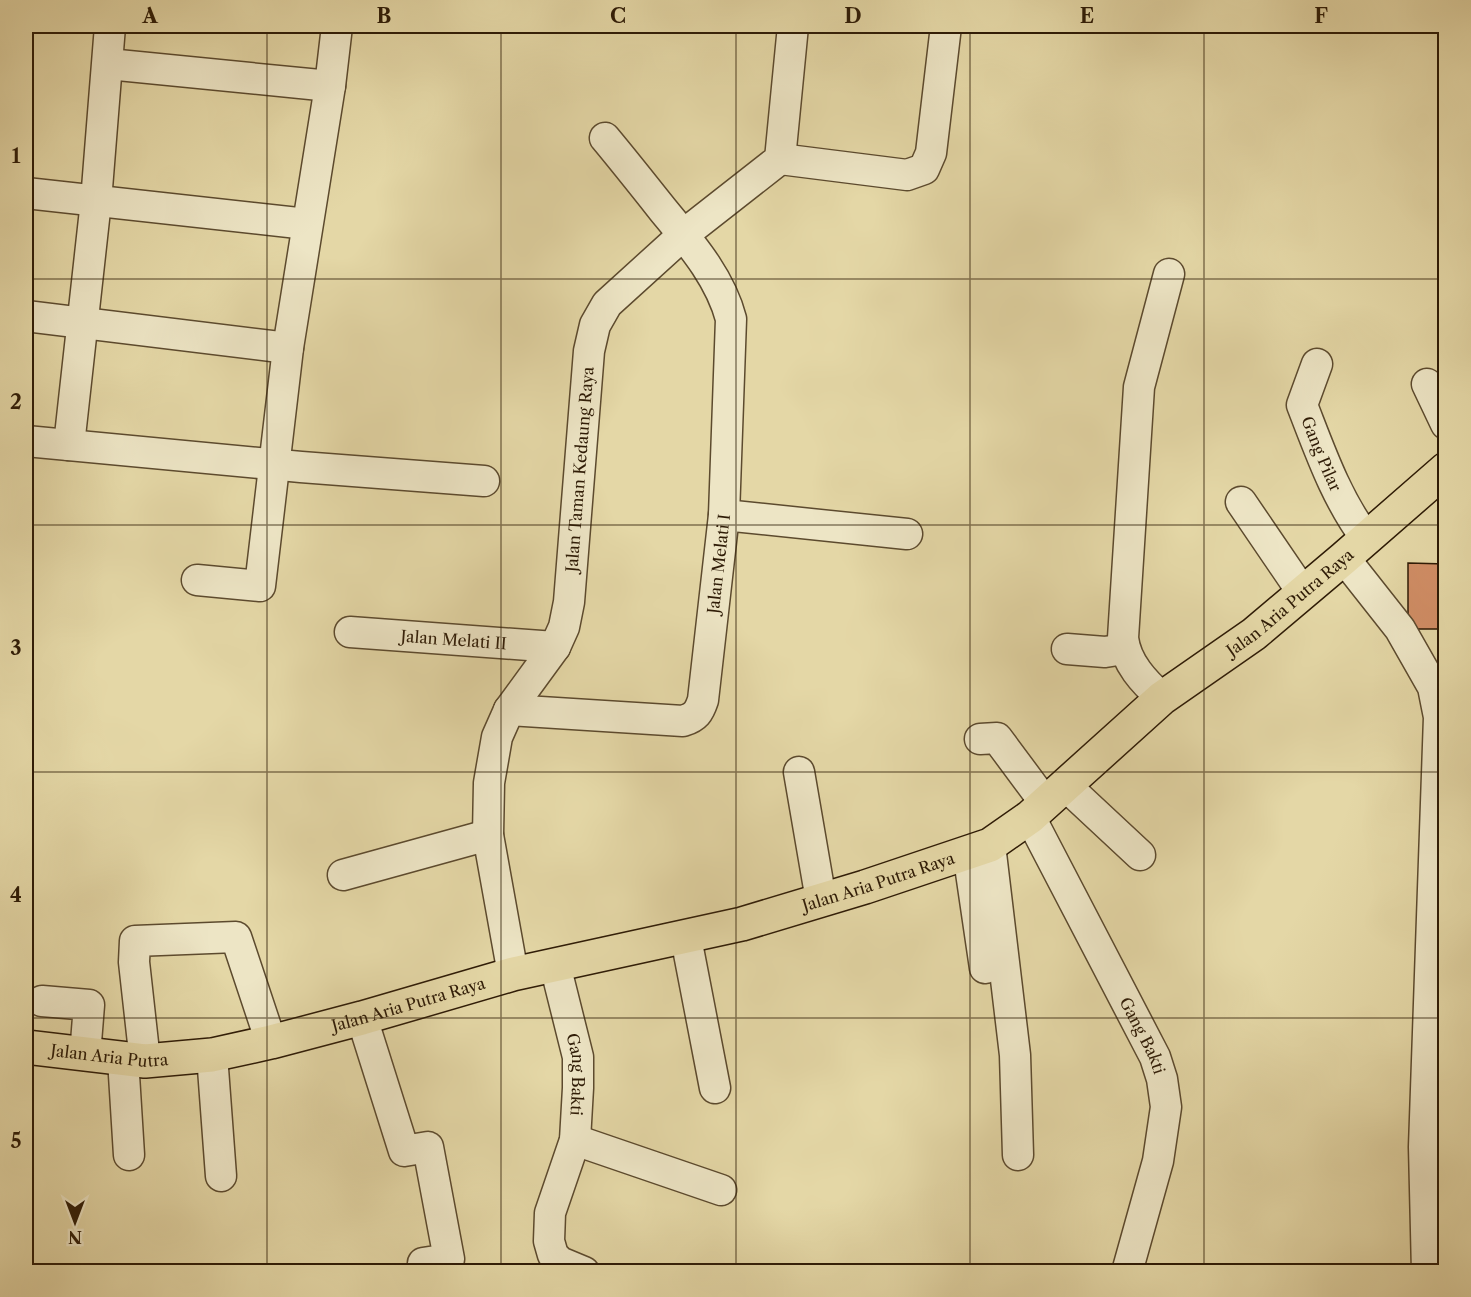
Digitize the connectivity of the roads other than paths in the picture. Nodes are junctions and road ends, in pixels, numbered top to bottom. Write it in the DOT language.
graph roads {
  1 [pos="110,26"];
  2 [pos="337,26"];
  3 [pos="793,26"];
  4 [pos="946,26"];
  5 [pos="108,64"];
  6 [pos="330,86"];
  7 [pos="605,138"];
  8 [pos="780,159"];
  9 [pos="26,193"];
  10 [pos="96,201"];
  11 [pos="307,224"];
  12 [pos="683,235"];
  13 [pos="1169,274"];
  14 [pos="26,316"];
  15 [pos="82,323"];
  16 [pos="288,348"];
  17 [pos="1317,364"];
  18 [pos="1427,384"];
  19 [pos="1446,424"];
  20 [pos="26,441"];
  21 [pos="69,446"];
  22 [pos="274,463"];
  23 [pos="1446,469"];
  24 [pos="484,481"];
  25 [pos="1241,502"];
  26 [pos="724,515"];
  27 [pos="907,534"];
  28 [pos="1355,548"];
  29 [pos="198,580"];
  30 [pos="1303,593"];
  31 [pos="350,632"];
  32 [pos="555,647"];
  33 [pos="1067,649"];
  34 [pos="1124,649"];
  35 [pos="1162,698"];
  36 [pos="509,710"];
  37 [pos="980,739"];
  38 [pos="1442,750"];
  39 [pos="799,772"];
  40 [pos="1047,802"];
  41 [pos="488,835"];
  42 [pos="979,848"];
  43 [pos="1140,855"];
  44 [pos="343,875"];
  45 [pos="820,900"];
  46 [pos="686,938"];
  47 [pos="1438,949"];
  48 [pos="555,965"];
  49 [pos="513,974"];
  50 [pos="990,997"];
  51 [pos="42,1001"];
  52 [pos="362,1018"];
  53 [pos="271,1042"];
  54 [pos="26,1047"];
  55 [pos="86,1054"];
  56 [pos="202,1055"];
  57 [pos="141,1060"];
  58 [pos="715,1088"];
  59 [pos="575,1140"];
  60 [pos="129,1155"];
  61 [pos="1018,1155"];
  62 [pos="220,1176"];
  63 [pos="721,1190"];
  64 [pos="424,1272"];
  65 [pos="584,1272"];
  66 [pos="1127,1272"];
  67 [pos="1427,1272"];
  1 -- 5 [label="street"];
  2 -- 6 [label="street"];
  3 -- 8 [label="street"];
  4 -- 8 [label="street"];
  5 -- 6 [label="street"];
  5 -- 10 [label="street"];
  6 -- 11 [label="street"];
  7 -- 12 [label="street, Jalan Melati I"];
  8 -- 12 [label="street, Jalan Taman Kedaung Raya"];
  9 -- 10 [label="street"];
  10 -- 11 [label="street"];
  10 -- 15 [label="street"];
  11 -- 16 [label="street"];
  12 -- 26 [label="street, Jalan Melati I"];
  12 -- 32 [label="street, Jalan Taman Kedaung Raya"];
  13 -- 34 [label="street"];
  14 -- 15 [label="street"];
  15 -- 16 [label="street"];
  15 -- 21 [label="street"];
  16 -- 22 [label="street"];
  17 -- 28 [label="street, Gang Pilar"];
  18 -- 19 [label="street"];
  20 -- 21 [label="street"];
  21 -- 22 [label="street"];
  22 -- 24 [label="street"];
  22 -- 29 [label="street"];
  23 -- 28 [label="main road, Jalan Aria Putra Raya"];
  25 -- 30 [label="street"];
  26 -- 27 [label="street"];
  26 -- 36 [label="street, Jalan Melati I"];
  28 -- 30 [label="main road, Jalan Aria Putra Raya"];
  28 -- 38 [label="street, Gang Pilar"];
  30 -- 35 [label="main road, Jalan Aria Putra Raya"];
  31 -- 32 [label="street, Jalan Melati II"];
  32 -- 36 [label="street, Jalan Taman Kedaung Raya"];
  33 -- 34 [label="street"];
  34 -- 35 [label="street"];
  35 -- 40 [label="main road, Jalan Aria Putra Raya"];
  36 -- 41 [label="street, Jalan Taman Kedaung Raya"];
  37 -- 40 [label="street"];
  38 -- 47 [label="street, Gang Pilar"];
  39 -- 45 [label="street"];
  40 -- 42 [label="main road, Jalan Aria Putra Raya"];
  40 -- 43 [label="street"];
  40 -- 66 [label="street, Gang Bakti"];
  41 -- 44 [label="street"];
  41 -- 49 [label="street, Jalan Taman Kedaung Raya"];
  42 -- 45 [label="main road, Jalan Aria Putra Raya"];
  42 -- 50 [label="street"];
  42 -- 61 [label="street"];
  45 -- 46 [label="main road, Jalan Aria Putra Raya"];
  46 -- 48 [label="main road, Jalan Aria Putra Raya"];
  46 -- 58 [label="street"];
  47 -- 67 [label="street, Gang Pilar"];
  48 -- 49 [label="main road, Jalan Aria Putra Raya"];
  48 -- 59 [label="street, Gang Bakti"];
  49 -- 52 [label="main road, Jalan Aria Putra Raya"];
  51 -- 55 [label="street"];
  52 -- 53 [label="main road, Jalan Aria Putra Raya"];
  52 -- 64 [label="street"];
  53 -- 56 [label="main road, Jalan Aria Putra Raya"];
  53 -- 57 [label="street"];
  54 -- 55 [label="main road, Jalan Aria Putra"];
  55 -- 57 [label="main road, Jalan Aria Putra"];
  56 -- 57 [label="main road, Jalan Aria Putra"];
  56 -- 62 [label="street"];
  57 -- 60 [label="street"];
  59 -- 63 [label="street"];
  59 -- 65 [label="street, Gang Bakti"];
}
